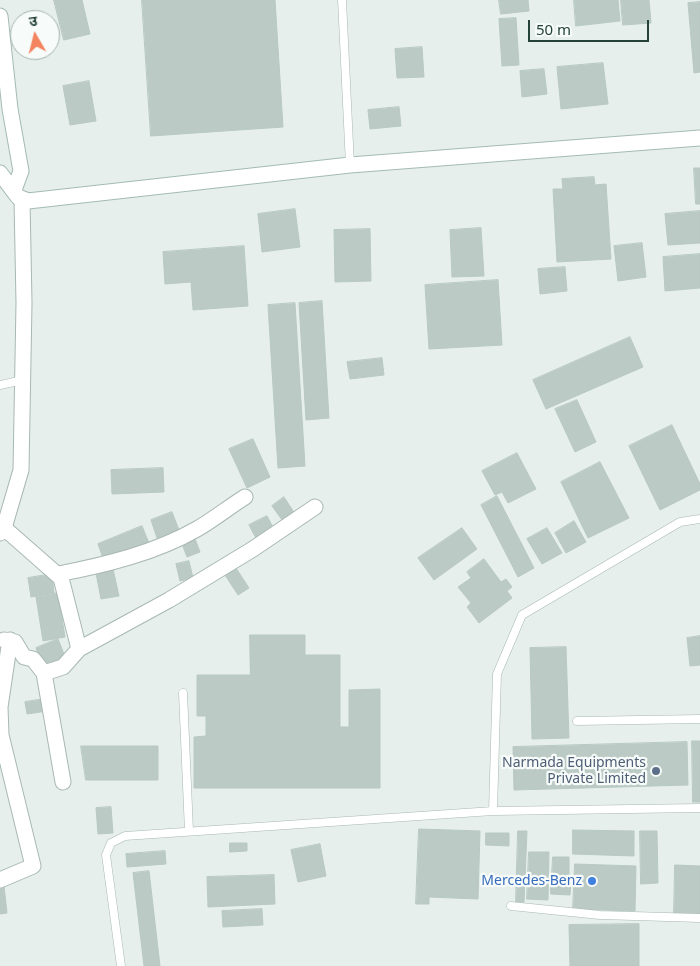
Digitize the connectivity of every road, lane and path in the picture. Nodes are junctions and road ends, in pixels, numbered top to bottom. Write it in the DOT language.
graph roads {
  1 [pos="342,0"];
  2 [pos="0,16"];
  3 [pos="700,138"];
  4 [pos="350,165"];
  5 [pos="0,173"];
  6 [pos="18,195"];
  7 [pos="23,380"];
  8 [pos="0,385"];
  9 [pos="244,497"];
  10 [pos="315,507"];
  11 [pos="700,519"];
  12 [pos="2,531"];
  13 [pos="58,574"];
  14 [pos="5,640"];
  15 [pos="79,649"];
  16 [pos="44,673"];
  17 [pos="182,693"];
  18 [pos="700,719"];
  19 [pos="577,721"];
  20 [pos="64,782"];
  21 [pos="700,808"];
  22 [pos="493,811"];
  23 [pos="189,831"];
  24 [pos="0,880"];
  25 [pos="511,906"];
  26 [pos="700,918"];
  27 [pos="120,966"];
  1 -- 4 [label="lane"];
  2 -- 6 [label="street"];
  3 -- 4 [label="street"];
  4 -- 6 [label="street"];
  5 -- 6 [label="street"];
  6 -- 7 [label="street"];
  7 -- 8 [label="lane"];
  7 -- 12 [label="street"];
  9 -- 13 [label="street"];
  10 -- 15 [label="street"];
  11 -- 22 [label="lane"];
  12 -- 13 [label="street"];
  13 -- 15 [label="street"];
  14 -- 16 [label="street"];
  14 -- 24 [label="street"];
  15 -- 16 [label="street"];
  16 -- 20 [label="street"];
  17 -- 23 [label="lane"];
  18 -- 19 [label="lane"];
  21 -- 22 [label="lane"];
  22 -- 23 [label="lane"];
  23 -- 27 [label="lane"];
  25 -- 26 [label="lane"];
}
